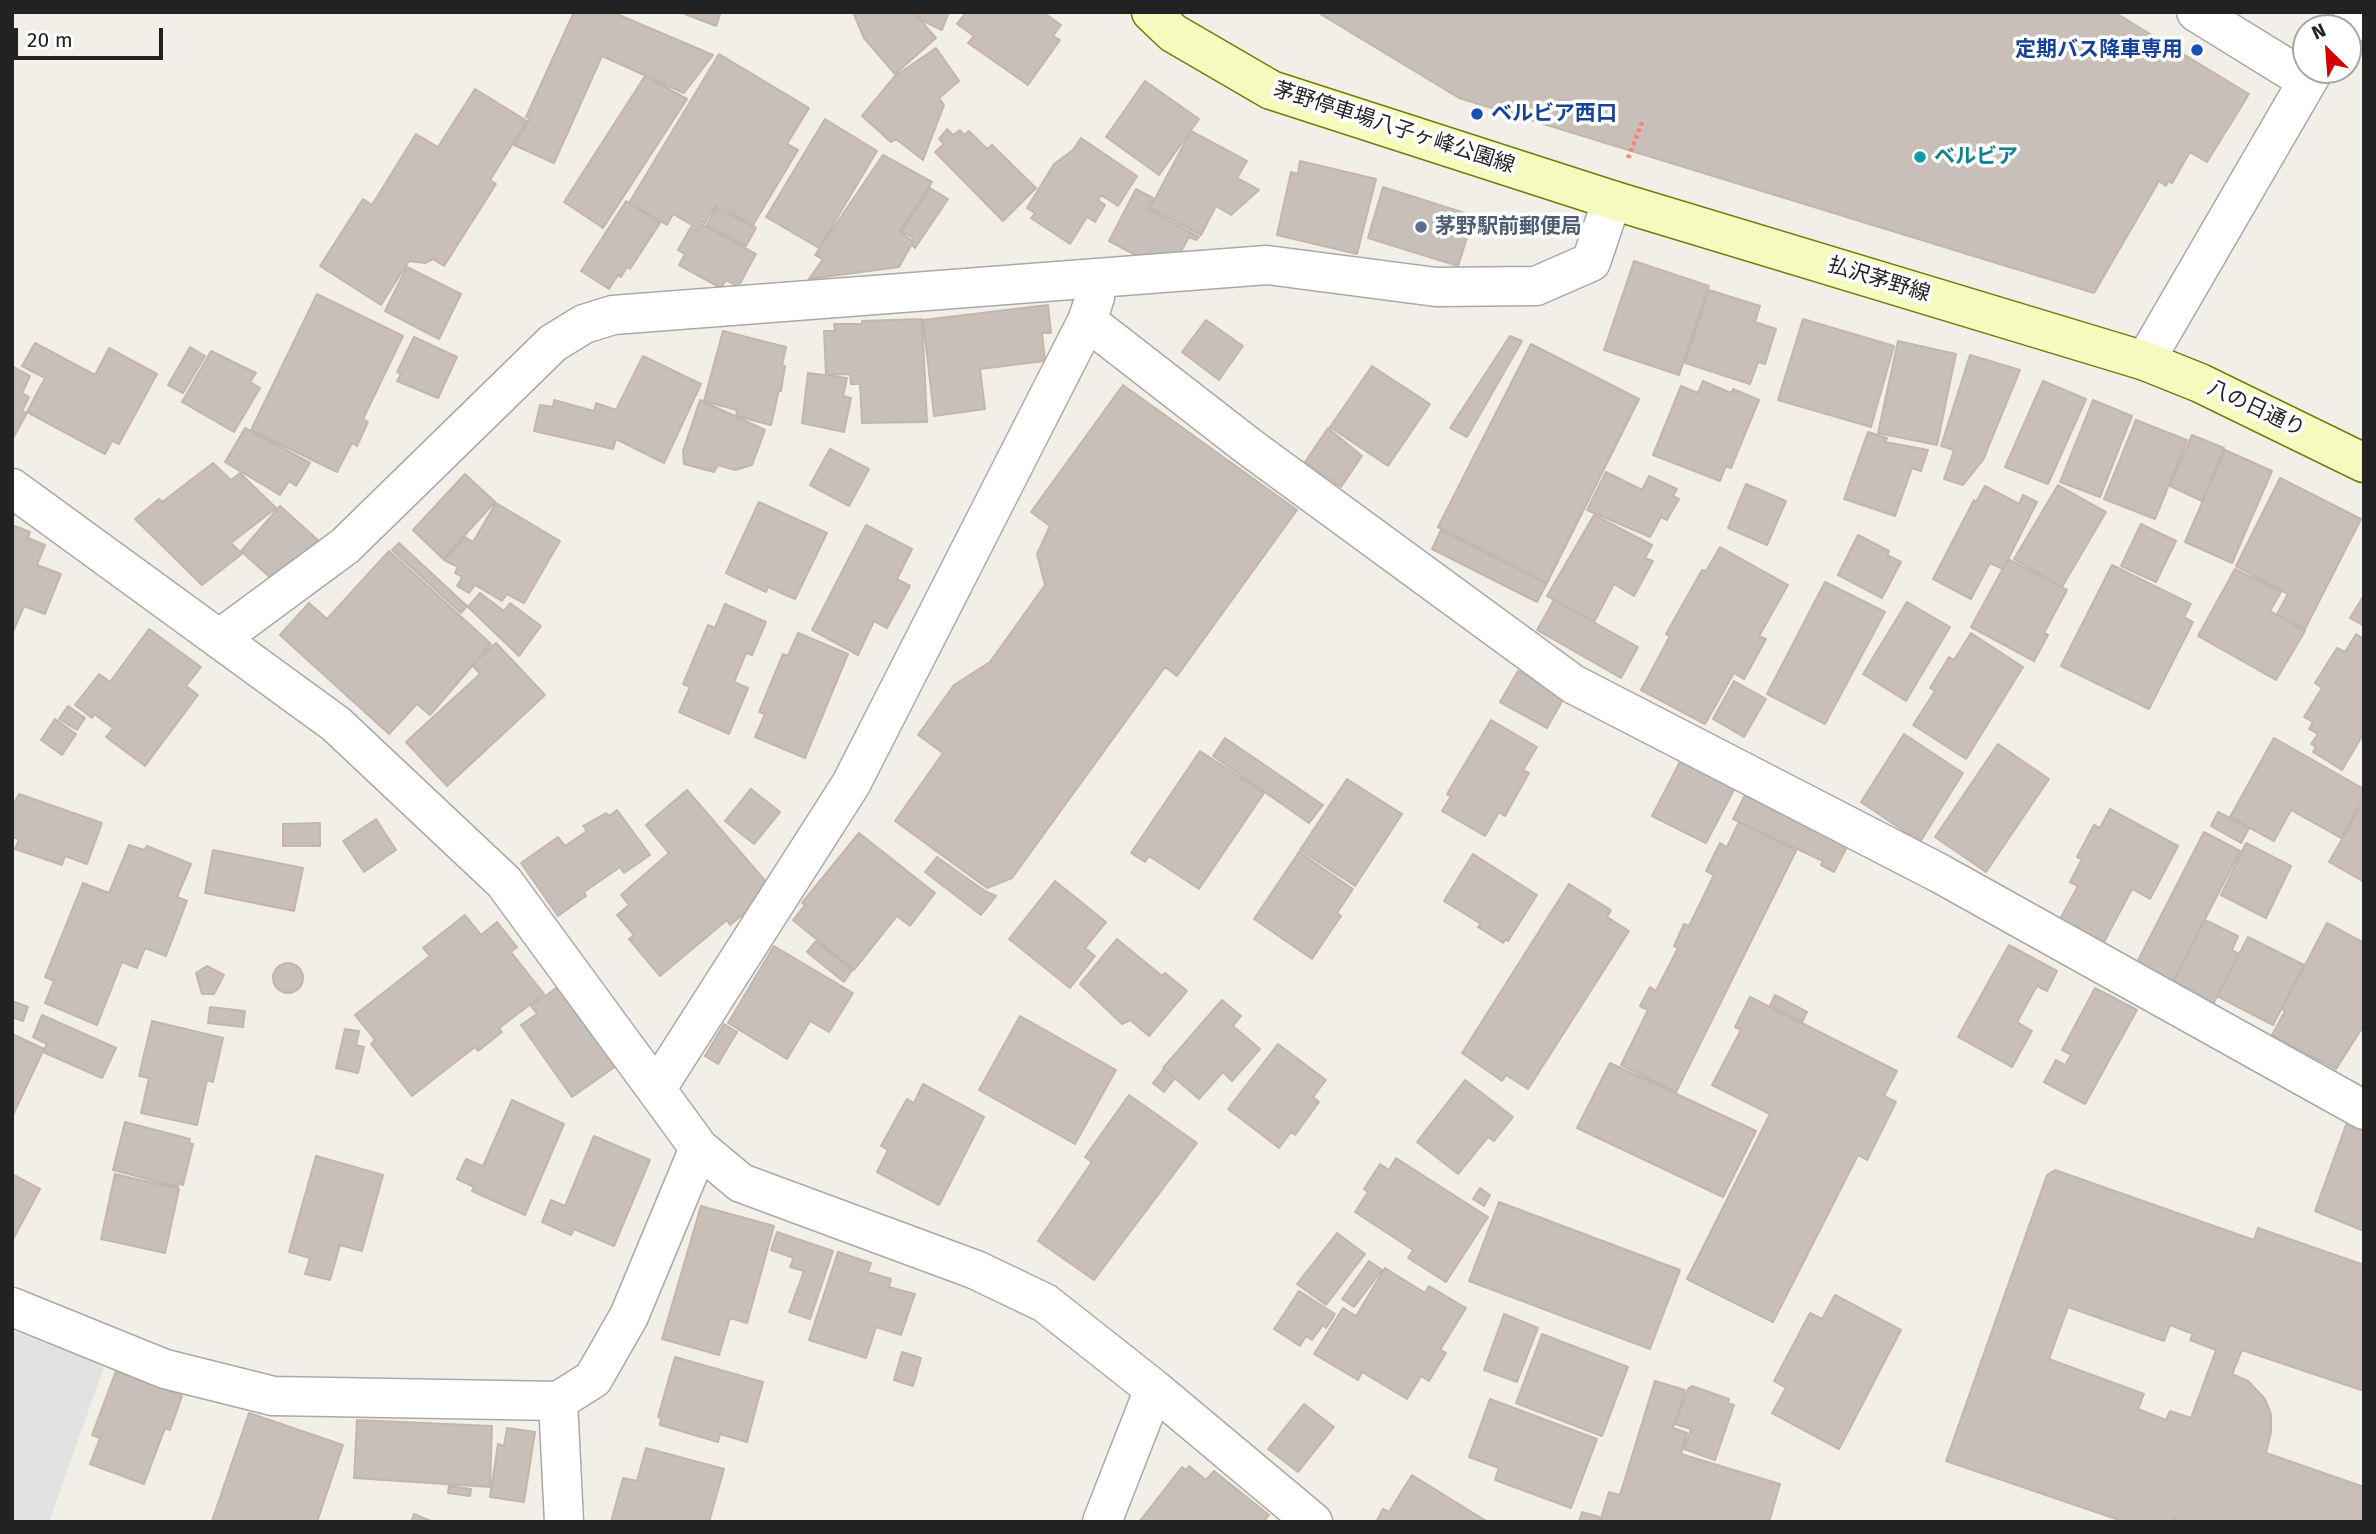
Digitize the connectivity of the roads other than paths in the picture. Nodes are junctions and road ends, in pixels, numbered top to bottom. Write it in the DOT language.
graph roads {
  1 [pos="1151,12"];
  2 [pos="2196,12"];
  3 [pos="2292,65"];
  4 [pos="2305,84"];
  5 [pos="1612,200"];
  6 [pos="1102,275"];
  7 [pos="1087,321"];
  8 [pos="2145,361"];
  9 [pos="2364,463"];
  10 [pos="12,488"];
  11 [pos="219,639"];
  12 [pos="657,1088"];
  13 [pos="2364,1110"];
  14 [pos="699,1147"];
  15 [pos="12,1307"];
  16 [pos="1154,1389"];
  17 [pos="558,1401"];
  18 [pos="564,1522"];
  19 [pos="1102,1522"];
  20 [pos="1313,1522"];
  1 -- 5 [label="main road, 茅野停車場八子ヶ峰公園線"];
  2 -- 3 [label="street"];
  4 -- 8 [label="street"];
  5 -- 6 [label="street"];
  5 -- 8 [label="main road, 払沢茅野線"];
  6 -- 7 [label="street"];
  6 -- 11 [label="street"];
  7 -- 12 [label="street"];
  7 -- 13 [label="street"];
  8 -- 9 [label="main road, 八の日通り"];
  10 -- 11 [label="street"];
  11 -- 12 [label="street"];
  12 -- 14 [label="street"];
  14 -- 16 [label="street"];
  14 -- 17 [label="street"];
  15 -- 17 [label="street"];
  16 -- 19 [label="street"];
  16 -- 20 [label="street"];
  17 -- 18 [label="street"];
}
